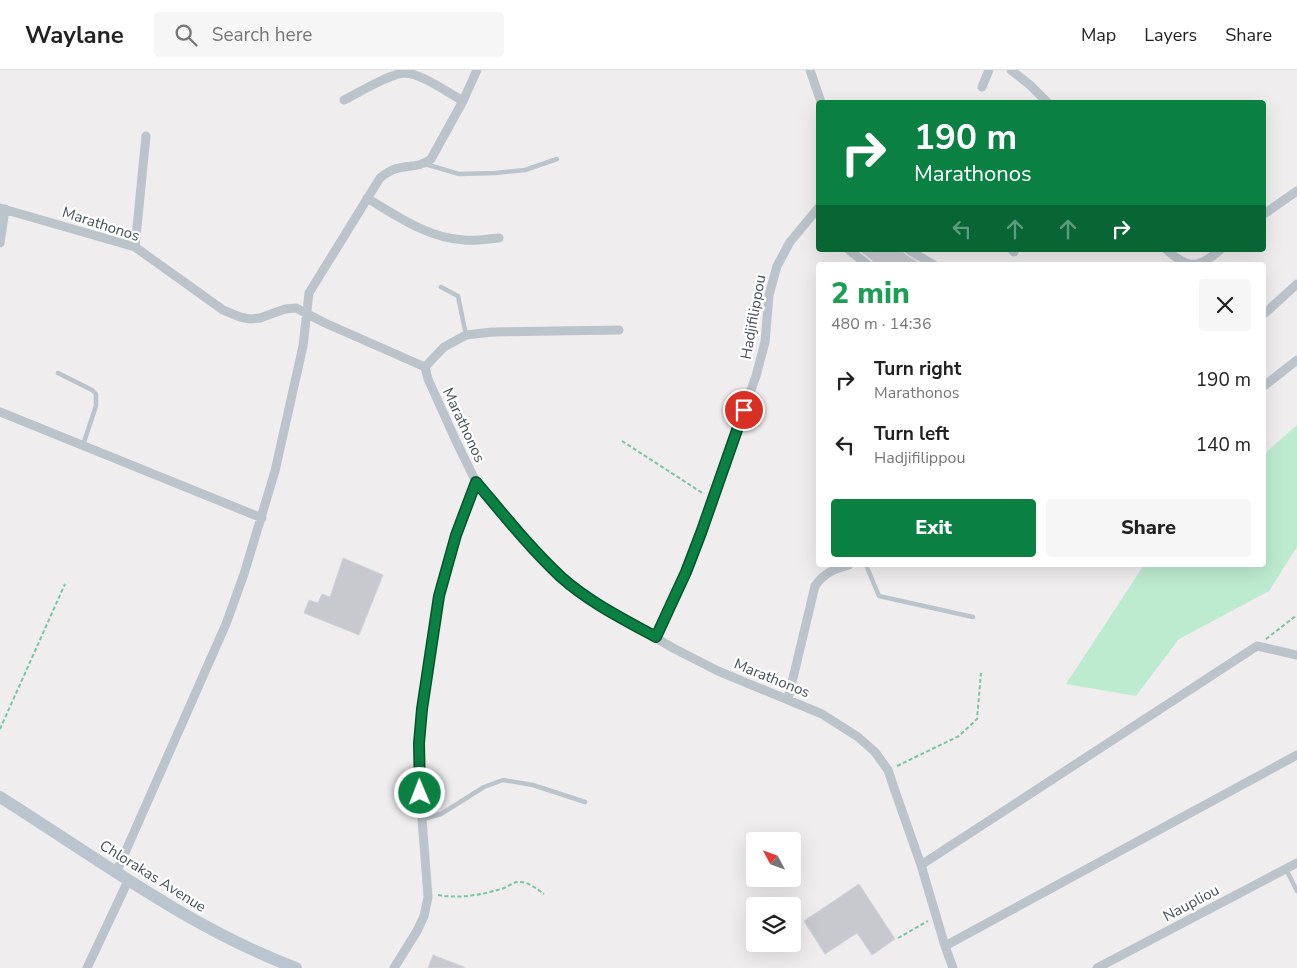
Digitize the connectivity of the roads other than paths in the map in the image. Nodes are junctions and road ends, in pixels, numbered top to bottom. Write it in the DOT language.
graph roads {
  1 [pos="477,70"];
  2 [pos="810,70"];
  3 [pos="989,70"];
  4 [pos="1011,70"];
  5 [pos="982,87"];
  6 [pos="344,100"];
  7 [pos="820,100"];
  8 [pos="1045,100"];
  9 [pos="463,101"];
  10 [pos="146,136"];
  11 [pos="557,158"];
  12 [pos="425,164"];
  13 [pos="1297,191"];
  14 [pos="367,198"];
  15 [pos="3,208"];
  16 [pos="816,211"];
  17 [pos="1266,213"];
  18 [pos="810,218"];
  19 [pos="816,222"];
  20 [pos="499,238"];
  21 [pos="0,243"];
  22 [pos="135,247"];
  23 [pos="852,252"];
  24 [pos="912,252"];
  25 [pos="1170,252"];
  26 [pos="1217,252"];
  27 [pos="864,262"];
  28 [pos="929,262"];
  29 [pos="1182,262"];
  30 [pos="1203,262"];
  31 [pos="1297,284"];
  32 [pos="441,287"];
  33 [pos="1266,312"];
  34 [pos="307,314"];
  35 [pos="618,330"];
  36 [pos="466,335"];
  37 [pos="1297,360"];
  38 [pos="425,367"];
  39 [pos="58,373"];
  40 [pos="1266,384"];
  41 [pos="0,412"];
  42 [pos="84,446"];
  43 [pos="476,482"];
  44 [pos="262,518"];
  45 [pos="844,567"];
  46 [pos="867,567"];
  47 [pos="973,617"];
  48 [pos="656,637"];
  49 [pos="1297,655"];
  50 [pos="788,699"];
  51 [pos="1297,755"];
  52 [pos="0,797"];
  53 [pos="586,802"];
  54 [pos="421,820"];
  55 [pos="1297,863"];
  56 [pos="921,865"];
  57 [pos="1286,869"];
  58 [pos="116,874"];
  59 [pos="128,882"];
  60 [pos="1297,891"];
  61 [pos="945,946"];
  62 [pos="87,968"];
  63 [pos="296,968"];
  64 [pos="394,968"];
  65 [pos="953,968"];
  66 [pos="1097,968"];
  1 -- 9 [label="street"];
  2 -- 7 [label="street"];
  3 -- 5 [label="street"];
  4 -- 8 [label="street"];
  6 -- 9 [label="street"];
  9 -- 12 [label="street"];
  10 -- 22 [label="street"];
  11 -- 12 [label="lane"];
  12 -- 14 [label="street"];
  13 -- 17 [label="street"];
  14 -- 20 [label="street"];
  14 -- 34 [label="street"];
  15 -- 21 [label="street"];
  15 -- 22 [label="street, Marathonos"];
  16 -- 18 [label="street, Hadjifilippou"];
  18 -- 19 [label="street"];
  18 -- 48 [label="street, Hadjifilippou"];
  22 -- 34 [label="street, Marathonos"];
  23 -- 27 [label="street"];
  24 -- 28 [label="street"];
  25 -- 29 [label="street"];
  26 -- 30 [label="street"];
  31 -- 33 [label="street"];
  32 -- 36 [label="lane"];
  34 -- 38 [label="street, Marathonos"];
  34 -- 44 [label="street"];
  35 -- 36 [label="street"];
  36 -- 38 [label="street"];
  37 -- 40 [label="street"];
  38 -- 43 [label="street, Marathonos"];
  39 -- 42 [label="lane"];
  41 -- 42 [label="street"];
  42 -- 44 [label="street"];
  43 -- 48 [label="street, Marathonos"];
  43 -- 54 [label="street"];
  44 -- 58 [label="street"];
  45 -- 50 [label="street"];
  46 -- 47 [label="lane"];
  48 -- 50 [label="street, Marathonos"];
  49 -- 56 [label="street"];
  50 -- 56 [label="street, Marathonos"];
  51 -- 61 [label="street"];
  52 -- 58 [label="main road, Chlorakas Avenue"];
  53 -- 54 [label="lane"];
  54 -- 64 [label="street"];
  55 -- 57 [label="street, Naupliou"];
  56 -- 61 [label="street, Marathonos"];
  57 -- 60 [label="lane"];
  57 -- 66 [label="street, Naupliou"];
  58 -- 59 [label="main road, Chlorakas Avenue"];
  59 -- 62 [label="street"];
  59 -- 63 [label="main road, Chlorakas Avenue"];
  61 -- 65 [label="street, Marathonos"];
}
